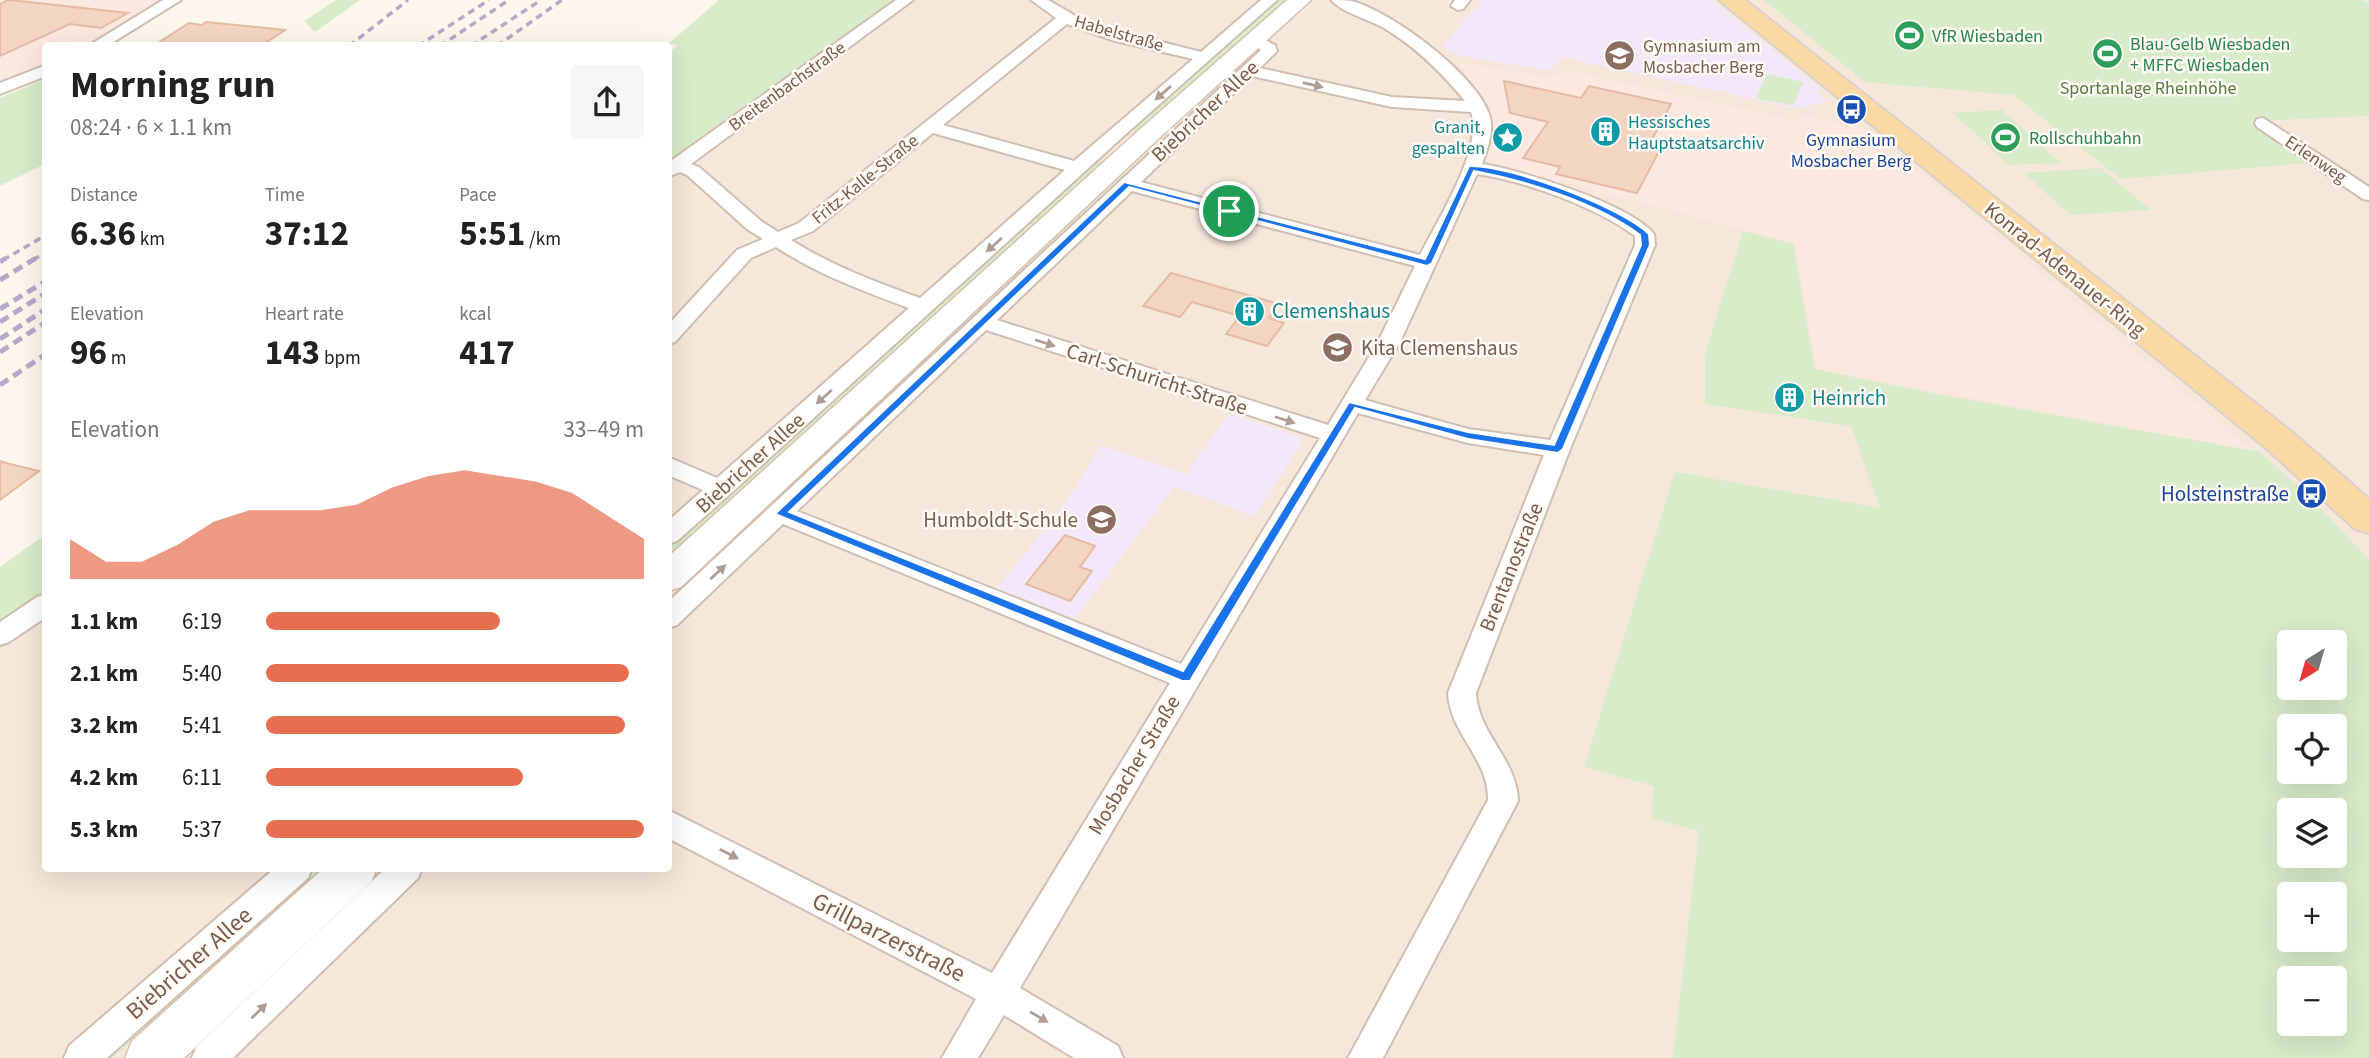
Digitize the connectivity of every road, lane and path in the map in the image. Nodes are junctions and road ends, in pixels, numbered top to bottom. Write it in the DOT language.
graph roads {
  1 [pos="174,0"];
  2 [pos="906,0"];
  3 [pos="1038,0"];
  4 [pos="1270,0"];
  5 [pos="1300,0"];
  6 [pos="1338,0"];
  7 [pos="1731,0"];
  8 [pos="1741,0"];
  9 [pos="1063,10"];
  10 [pos="1760,20"];
  11 [pos="1254,40"];
  12 [pos="103,42"];
  13 [pos="1204,57"];
  14 [pos="1247,70"];
  15 [pos="42,72"];
  16 [pos="0,89"];
  17 [pos="1477,107"];
  18 [pos="2263,122"];
  19 [pos="930,127"];
  20 [pos="673,168"];
  21 [pos="1079,168"];
  22 [pos="1472,168"];
  23 [pos="1127,184"];
  24 [pos="2361,184"];
  25 [pos="2369,195"];
  26 [pos="779,239"];
  27 [pos="1427,263"];
  28 [pos="925,307"];
  29 [pos="980,321"];
  30 [pos="672,333"];
  31 [pos="1353,404"];
  32 [pos="1334,435"];
  33 [pos="1558,449"];
  34 [pos="672,467"];
  35 [pos="721,489"];
  36 [pos="781,514"];
  37 [pos="2369,520"];
  38 [pos="672,532"];
  39 [pos="672,574"];
  40 [pos="42,607"];
  41 [pos="672,614"];
  42 [pos="0,635"];
  43 [pos="1186,678"];
  44 [pos="672,825"];
  45 [pos="292,872"];
  46 [pos="351,872"];
  47 [pos="403,872"];
  48 [pos="998,993"];
  49 [pos="81,1058"];
  50 [pos="149,1058"];
  51 [pos="209,1058"];
  52 [pos="958,1058"];
  53 [pos="1107,1058"];
  54 [pos="1365,1058"];
  1 -- 12 [label="street"];
  2 -- 20 [label="street, Breitenbachstraße"];
  3 -- 9 [label="street, Habelstraße"];
  4 -- 13 [label="street, Biebricher Allee"];
  5 -- 11 [label="main road, Biebricher Allee"];
  6 -- 17 [label="street"];
  7 -- 10 [label="main road, Konrad-Adenauer-Ring"];
  8 -- 10 [label="main road, Konrad-Adenauer-Ring"];
  9 -- 13 [label="street, Habelstraße"];
  9 -- 19 [label="street, Fritz-Kalle-Straße"];
  10 -- 37 [label="main road, Konrad-Adenauer-Ring"];
  11 -- 14 [label="street, Biebricher Allee"];
  11 -- 39 [label="main road, Biebricher Allee"];
  13 -- 21 [label="street, Biebricher Allee, one-way"];
  14 -- 17 [label="street, one-way"];
  14 -- 23 [label="street, Biebricher Allee"];
  15 -- 16 [label="street"];
  17 -- 22 [label="street, Mosbacher Straße"];
  18 -- 24 [label="street, Erlenweg"];
  19 -- 21 [label="street"];
  19 -- 26 [label="street, Fritz-Kalle-Straße"];
  20 -- 26 [label="street"];
  21 -- 28 [label="street, Biebricher Allee, one-way"];
  22 -- 27 [label="street, Mosbacher Straße"];
  22 -- 33 [label="street, Brentanostraße"];
  23 -- 27 [label="street"];
  23 -- 29 [label="street, Biebricher Allee"];
  24 -- 25 [label="street, Erlenweg"];
  26 -- 28 [label="street"];
  26 -- 30 [label="street, Fritz-Kalle-Straße"];
  27 -- 31 [label="street, Mosbacher Straße"];
  28 -- 35 [label="street, Biebricher Allee, one-way"];
  29 -- 32 [label="street, Carl-Schuricht-Straße, one-way"];
  29 -- 36 [label="street, Biebricher Allee"];
  31 -- 32 [label="street, Mosbacher Straße"];
  31 -- 33 [label="street"];
  32 -- 43 [label="street, Mosbacher Straße"];
  33 -- 54 [label="street, Brentanostraße"];
  34 -- 35 [label="street"];
  35 -- 38 [label="street, Biebricher Allee"];
  41 -- 36 [label="street, Biebricher Allee, one-way"];
  36 -- 43 [label="street"];
  40 -- 42 [label="street"];
  43 -- 48 [label="street, Mosbacher Straße"];
  44 -- 48 [label="street, Grillparzerstraße, one-way"];
  45 -- 49 [label="street, Biebricher Allee"];
  46 -- 50 [label="main road, Biebricher Allee"];
  51 -- 47 [label="street, one-way"];
  48 -- 52 [label="street, Mosbacher Straße"];
  48 -- 53 [label="street, Grillparzerstraße, one-way"];
}
